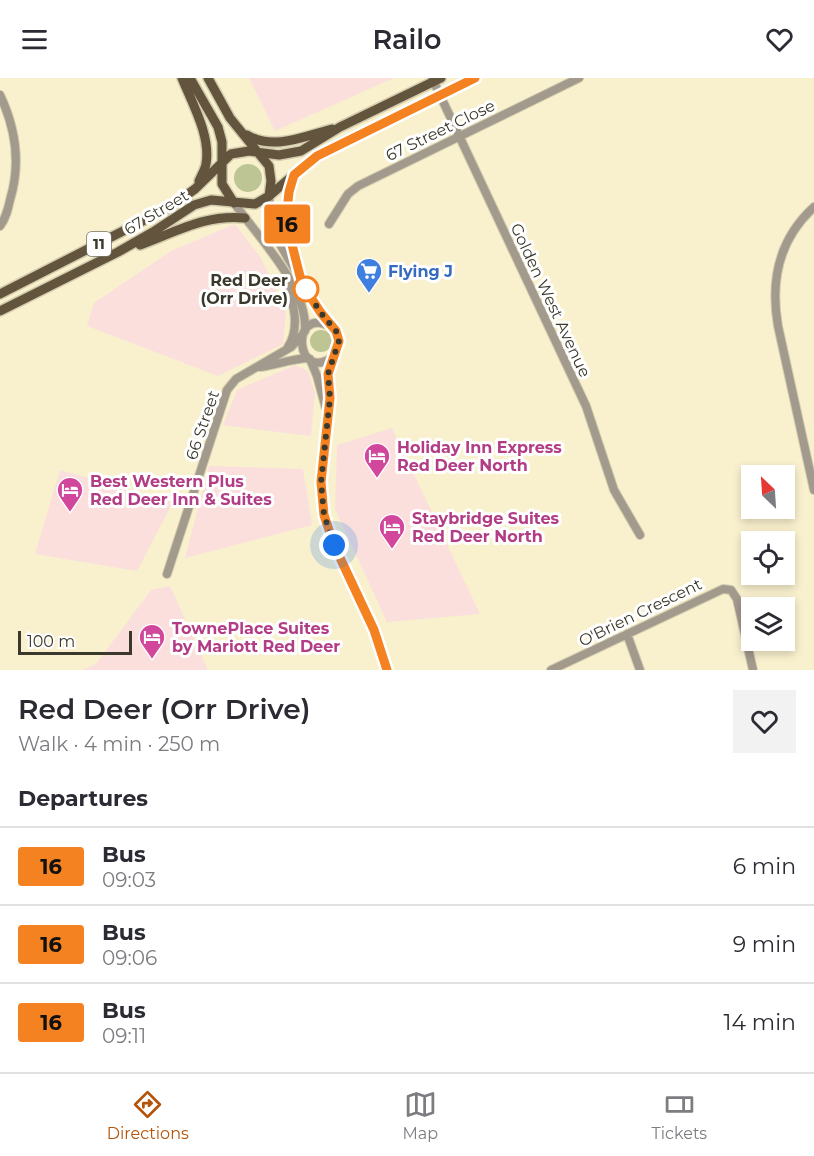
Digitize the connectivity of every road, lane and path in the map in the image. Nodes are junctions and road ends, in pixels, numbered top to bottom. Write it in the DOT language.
graph roads {
  1 [pos="182,78"];
  2 [pos="190,78"];
  3 [pos="208,78"];
  4 [pos="475,78"];
  5 [pos="579,78"];
  6 [pos="436,79"];
  7 [pos="0,95"];
  8 [pos="440,95"];
  9 [pos="340,127"];
  10 [pos="240,130"];
  11 [pos="459,136"];
  12 [pos="260,153"];
  13 [pos="221,162"];
  14 [pos="294,175"];
  15 [pos="195,189"];
  16 [pos="269,196"];
  17 [pos="234,203"];
  18 [pos="814,207"];
  19 [pos="245,218"];
  20 [pos="329,224"];
  21 [pos="0,226"];
  22 [pos="118,252"];
  23 [pos="281,268"];
  24 [pos="302,284"];
  25 [pos="0,294"];
  26 [pos="0,310"];
  27 [pos="332,327"];
  28 [pos="303,333"];
  29 [pos="288,349"];
  30 [pos="334,356"];
  31 [pos="309,359"];
  32 [pos="258,368"];
  33 [pos="328,414"];
  34 [pos="812,475"];
  35 [pos="814,490"];
  36 [pos="640,535"];
  37 [pos="167,574"];
  38 [pos="627,634"];
  39 [pos="387,670"];
  40 [pos="551,670"];
  41 [pos="640,670"];
  42 [pos="753,670"];
  1 -- 15 [label="main road"];
  2 -- 13 [label="main road"];
  3 -- 10 [label="main road"];
  4 -- 8 [label="main road"];
  5 -- 11 [label="street, 67 Street Close"];
  6 -- 8 [label="street, Golden West Avenue"];
  6 -- 9 [label="main road"];
  7 -- 21 [label="street"];
  8 -- 11 [label="street, Golden West Avenue"];
  8 -- 14 [label="main road"];
  9 -- 10 [label="main road"];
  9 -- 12 [label="main road"];
  10 -- 12 [label="main road"];
  11 -- 20 [label="street, 67 Street Close"];
  11 -- 36 [label="street, Golden West Avenue"];
  12 -- 13 [label="main road"];
  12 -- 16 [label="main road"];
  13 -- 15 [label="main road, 67 Street / 11"];
  13 -- 17 [label="main road"];
  14 -- 16 [label="main road"];
  14 -- 24 [label="main road"];
  15 -- 25 [label="main road, 67 Street / 11"];
  16 -- 17 [label="main road"];
  16 -- 24 [label="street"];
  17 -- 19 [label="street"];
  17 -- 22 [label="main road, 67 Street / 11"];
  18 -- 34 [label="street"];
  19 -- 22 [label="main road"];
  19 -- 23 [label="street"];
  22 -- 26 [label="main road, 67 Street / 11"];
  23 -- 28 [label="street"];
  23 -- 29 [label="street"];
  24 -- 27 [label="street"];
  27 -- 28 [label="street"];
  27 -- 30 [label="street"];
  28 -- 29 [label="street, 66 Street"];
  28 -- 31 [label="street"];
  29 -- 32 [label="street, 66 Street"];
  30 -- 31 [label="street"];
  30 -- 33 [label="street"];
  31 -- 32 [label="street, 66 Street"];
  31 -- 33 [label="street"];
  32 -- 37 [label="street, 66 Street"];
  33 -- 39 [label="street"];
  34 -- 35 [label="street"];
  38 -- 40 [label="street, O'Brien Crescent"];
  38 -- 41 [label="street"];
  38 -- 42 [label="street, O'Brien Crescent"];
}
